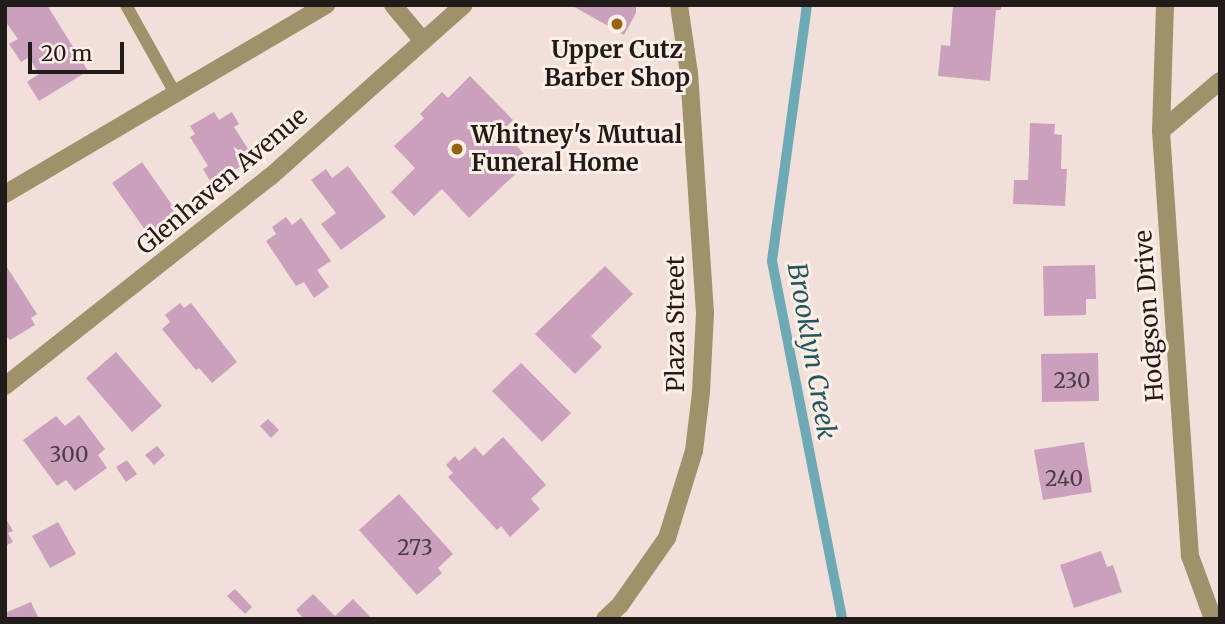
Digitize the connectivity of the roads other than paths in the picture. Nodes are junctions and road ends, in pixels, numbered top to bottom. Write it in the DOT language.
graph roads {
  1 [pos="127,5"];
  2 [pos="326,5"];
  3 [pos="393,5"];
  4 [pos="464,5"];
  5 [pos="679,5"];
  6 [pos="1164,5"];
  7 [pos="423,41"];
  8 [pos="1220,81"];
  9 [pos="175,93"];
  10 [pos="1161,131"];
  11 [pos="5,194"];
  12 [pos="5,386"];
  13 [pos="605,619"];
  14 [pos="1213,619"];
  1 -- 9 [label="lane"];
  2 -- 9 [label="street"];
  3 -- 7 [label="street"];
  4 -- 7 [label="street, Glenhaven Avenue"];
  5 -- 13 [label="street, Plaza Street"];
  6 -- 10 [label="street, Hodgson Drive"];
  7 -- 12 [label="street, Glenhaven Avenue"];
  8 -- 10 [label="street"];
  9 -- 11 [label="street"];
  10 -- 14 [label="street, Hodgson Drive"];
}
